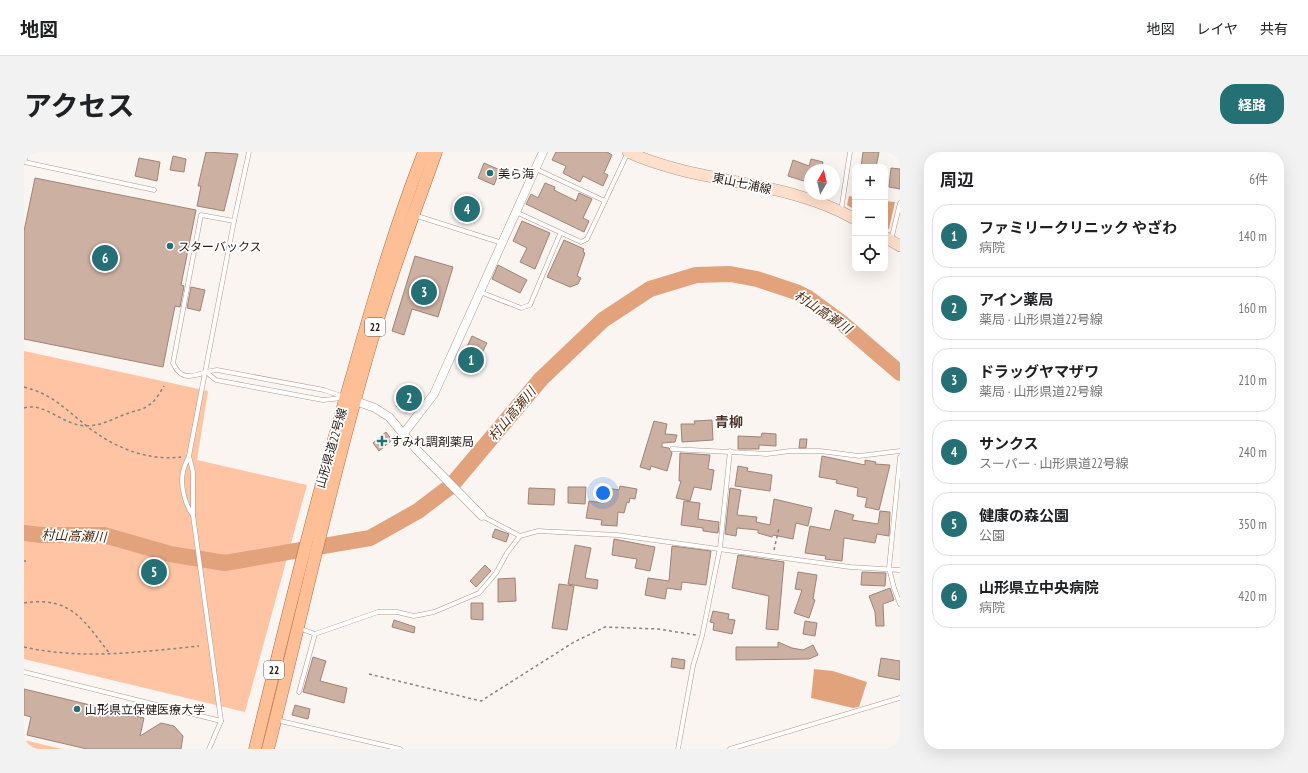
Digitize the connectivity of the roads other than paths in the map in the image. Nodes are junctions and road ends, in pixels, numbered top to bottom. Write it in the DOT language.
graph roads {
  1 [pos="27,152"];
  2 [pos="249,152"];
  3 [pos="424,152"];
  4 [pos="436,152"];
  5 [pos="543,152"];
  6 [pos="628,152"];
  7 [pos="850,152"];
  8 [pos="24,162"];
  9 [pos="536,169"];
  10 [pos="154,190"];
  11 [pos="605,201"];
  12 [pos="900,203"];
  13 [pos="841,211"];
  14 [pos="516,212"];
  15 [pos="413,215"];
  16 [pos="852,217"];
  17 [pos="234,221"];
  18 [pos="560,234"];
  19 [pos="892,241"];
  20 [pos="502,243"];
  21 [pos="480,292"];
  22 [pos="206,371"];
  23 [pos="350,399"];
  24 [pos="404,433"];
  25 [pos="672,449"];
  26 [pos="900,450"];
  27 [pos="730,451"];
  28 [pos="189,456"];
  29 [pos="900,457"];
  30 [pos="321,505"];
  31 [pos="193,515"];
  32 [pos="482,516"];
  33 [pos="520,536"];
  34 [pos="720,548"];
  35 [pos="889,568"];
  36 [pos="900,570"];
  37 [pos="900,604"];
  38 [pos="298,628"];
  39 [pos="315,634"];
  40 [pos="24,672"];
  41 [pos="299,692"];
  42 [pos="900,698"];
  43 [pos="276,720"];
  44 [pos="221,721"];
  45 [pos="209,749"];
  46 [pos="255,749"];
  47 [pos="268,749"];
  48 [pos="400,749"];
  49 [pos="678,749"];
  50 [pos="730,749"];
  1 -- 8 [label="lane"];
  2 -- 17 [label="lane"];
  3 -- 23 [label="main road, 山形県道22号線 / 22"];
  4 -- 15 [label="main road, 山形県道22号線 / 22"];
  5 -- 9 [label="street"];
  6 -- 11 [label="lane"];
  6 -- 13 [label="main road, 東山七浦線"];
  7 -- 13 [label="lane"];
  8 -- 10 [label="lane"];
  9 -- 11 [label="lane"];
  9 -- 14 [label="street"];
  11 -- 18 [label="lane"];
  12 -- 19 [label="lane"];
  13 -- 16 [label="main road, 東山七浦線"];
  14 -- 18 [label="lane"];
  14 -- 20 [label="street"];
  15 -- 20 [label="lane"];
  15 -- 23 [label="main road, 山形県道22号線 / 22"];
  17 -- 22 [label="lane"];
  17 -- 22 [label="lane"];
  18 -- 21 [label="lane"];
  20 -- 21 [label="street"];
  21 -- 24 [label="street"];
  22 -- 23 [label="lane"];
  22 -- 23 [label="lane"];
  22 -- 28 [label="lane"];
  23 -- 24 [label="street"];
  23 -- 30 [label="main road, 山形県道22号線 / 22"];
  24 -- 32 [label="street"];
  25 -- 27 [label="lane"];
  26 -- 27 [label="lane"];
  27 -- 34 [label="lane"];
  28 -- 31 [label="lane"];
  28 -- 31 [label="lane"];
  29 -- 35 [label="lane"];
  30 -- 38 [label="main road, 山形県道22号線 / 22"];
  30 -- 46 [label="main road, 山形県道22号線 / 22"];
  31 -- 44 [label="lane"];
  32 -- 33 [label="lane"];
  33 -- 34 [label="lane"];
  33 -- 39 [label="lane"];
  34 -- 35 [label="lane"];
  34 -- 49 [label="lane"];
  35 -- 36 [label="lane"];
  35 -- 37 [label="lane"];
  38 -- 39 [label="lane"];
  38 -- 43 [label="main road, 山形県道22号線 / 22"];
  39 -- 41 [label="lane"];
  40 -- 44 [label="lane"];
  42 -- 50 [label="lane"];
  43 -- 47 [label="main road, 山形県道22号線 / 22"];
  43 -- 48 [label="lane"];
  44 -- 45 [label="lane"];
}
